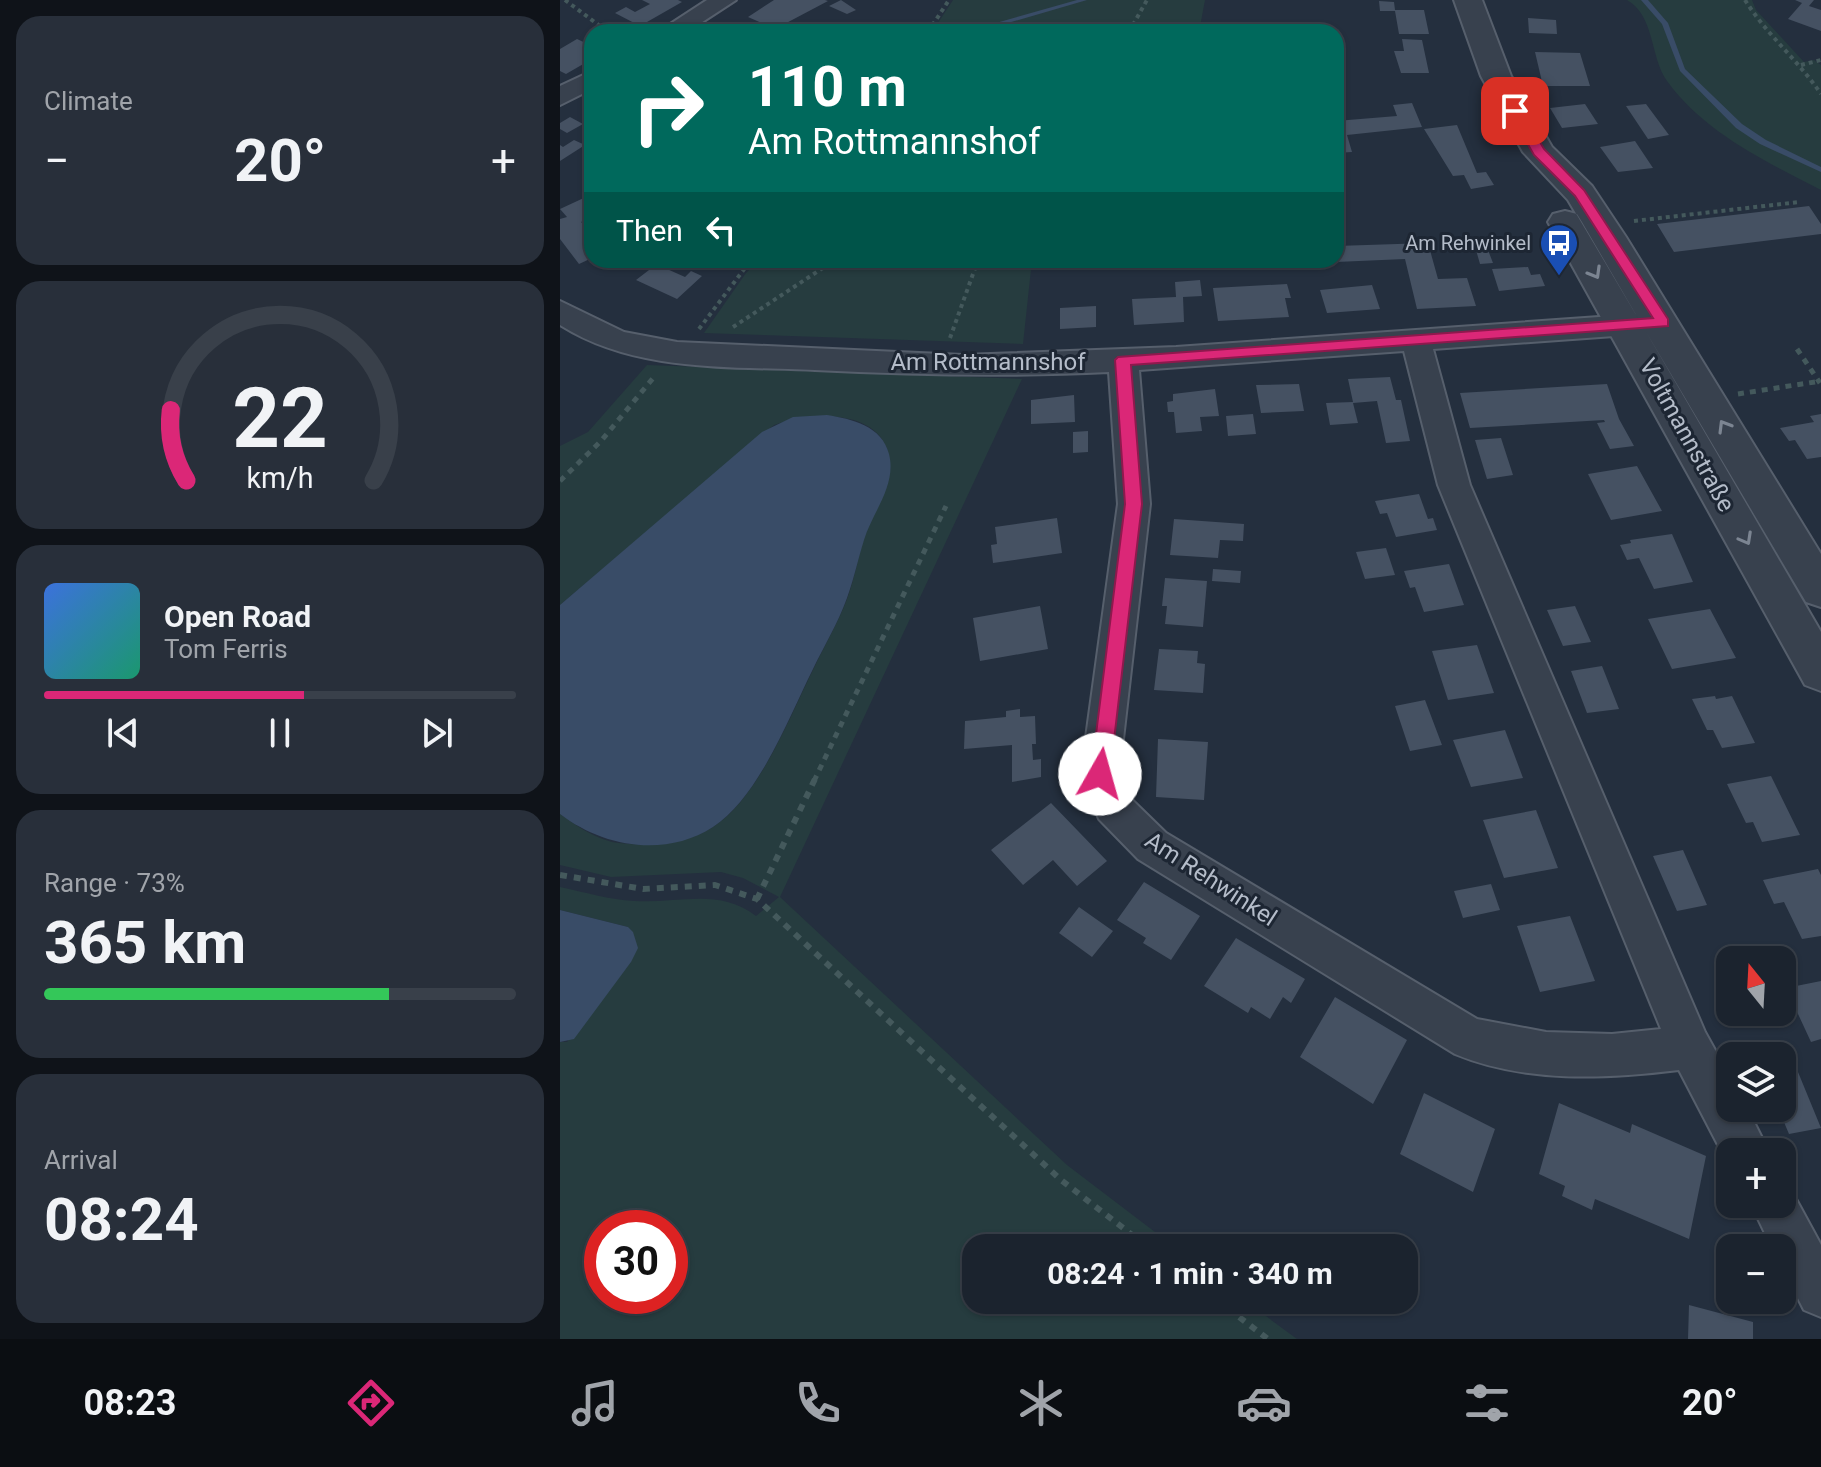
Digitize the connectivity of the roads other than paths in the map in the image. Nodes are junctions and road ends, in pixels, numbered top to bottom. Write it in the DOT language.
graph roads {
  1 [pos="724,0"];
  2 [pos="1468,0"];
  3 [pos="684,24"];
  4 [pos="584,83"];
  5 [pos="560,97"];
  6 [pos="1539,152"];
  7 [pos="560,311"];
  8 [pos="1644,324"];
  9 [pos="1416,341"];
  10 [pos="1123,360"];
  11 [pos="1821,590"];
  12 [pos="1821,672"];
  13 [pos="1690,1047"];
  14 [pos="1739,1138"];
  15 [pos="1781,1218"];
  16 [pos="1821,1293"];
  1 -- 3 [label="street"];
  2 -- 6 [label="street, Voltmannstraße"];
  4 -- 5 [label="street"];
  6 -- 8 [label="street, Voltmannstraße, one-way"];
  6 -- 8 [label="street, Voltmannstraße"];
  7 -- 10 [label="street, Am Rottmannshof"];
  8 -- 9 [label="street, Am Rottmannshof"];
  11 -- 8 [label="street, Voltmannstraße, one-way"];
  8 -- 12 [label="street, Voltmannstraße, one-way"];
  9 -- 10 [label="street, Am Rottmannshof"];
  9 -- 13 [label="street"];
  10 -- 13 [label="street, Am Rehwinkel"];
  13 -- 14 [label="street"];
  15 -- 16 [label="street"];
}
